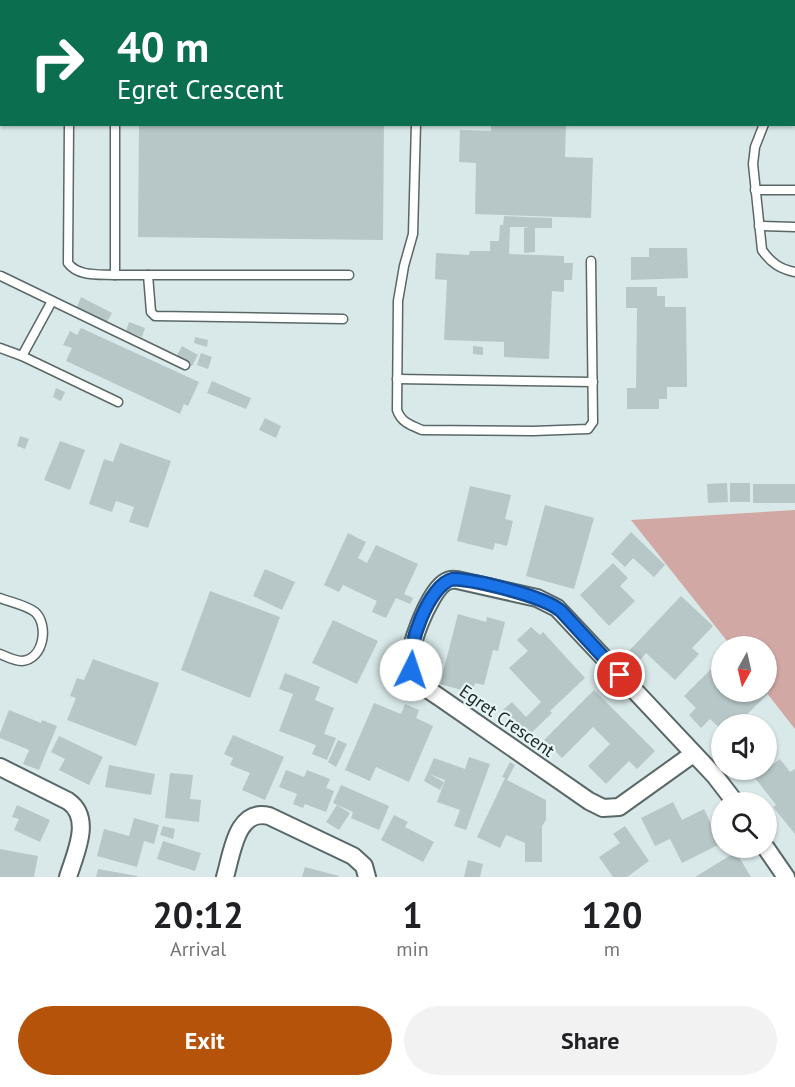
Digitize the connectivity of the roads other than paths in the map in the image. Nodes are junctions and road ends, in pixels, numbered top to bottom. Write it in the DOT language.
graph roads {
  1 [pos="69,126"];
  2 [pos="115,126"];
  3 [pos="416,126"];
  4 [pos="763,126"];
  5 [pos="755,190"];
  6 [pos="795,190"];
  7 [pos="759,226"];
  8 [pos="795,227"];
  9 [pos="591,261"];
  10 [pos="795,272"];
  11 [pos="349,274"];
  12 [pos="115,275"];
  13 [pos="148,275"];
  14 [pos="1,276"];
  15 [pos="52,301"];
  16 [pos="343,319"];
  17 [pos="0,348"];
  18 [pos="22,356"];
  19 [pos="185,365"];
  20 [pos="397,379"];
  21 [pos="593,382"];
  22 [pos="118,402"];
  23 [pos="0,598"];
  24 [pos="0,654"];
  25 [pos="693,754"];
  26 [pos="0,767"];
  27 [pos="727,792"];
  28 [pos="773,858"];
  29 [pos="68,877"];
  30 [pos="225,877"];
  31 [pos="368,877"];
  32 [pos="786,877"];
  1 -- 12 [label="lane"];
  2 -- 12 [label="lane"];
  3 -- 20 [label="lane"];
  4 -- 5 [label="lane"];
  5 -- 6 [label="lane"];
  5 -- 7 [label="lane"];
  7 -- 8 [label="lane"];
  7 -- 10 [label="lane"];
  9 -- 21 [label="lane"];
  11 -- 13 [label="lane"];
  12 -- 13 [label="lane"];
  13 -- 16 [label="lane"];
  14 -- 15 [label="lane"];
  15 -- 18 [label="lane"];
  15 -- 19 [label="lane"];
  17 -- 18 [label="lane"];
  18 -- 22 [label="lane"];
  20 -- 21 [label="lane"];
  20 -- 21 [label="lane"];
  23 -- 24 [label="lane"];
  25 -- 25 [label="street, Egret Crescent"];
  25 -- 27 [label="street, Egret Crescent"];
  26 -- 29 [label="street"];
  28 -- 32 [label="street"];
  30 -- 31 [label="street"];
}
